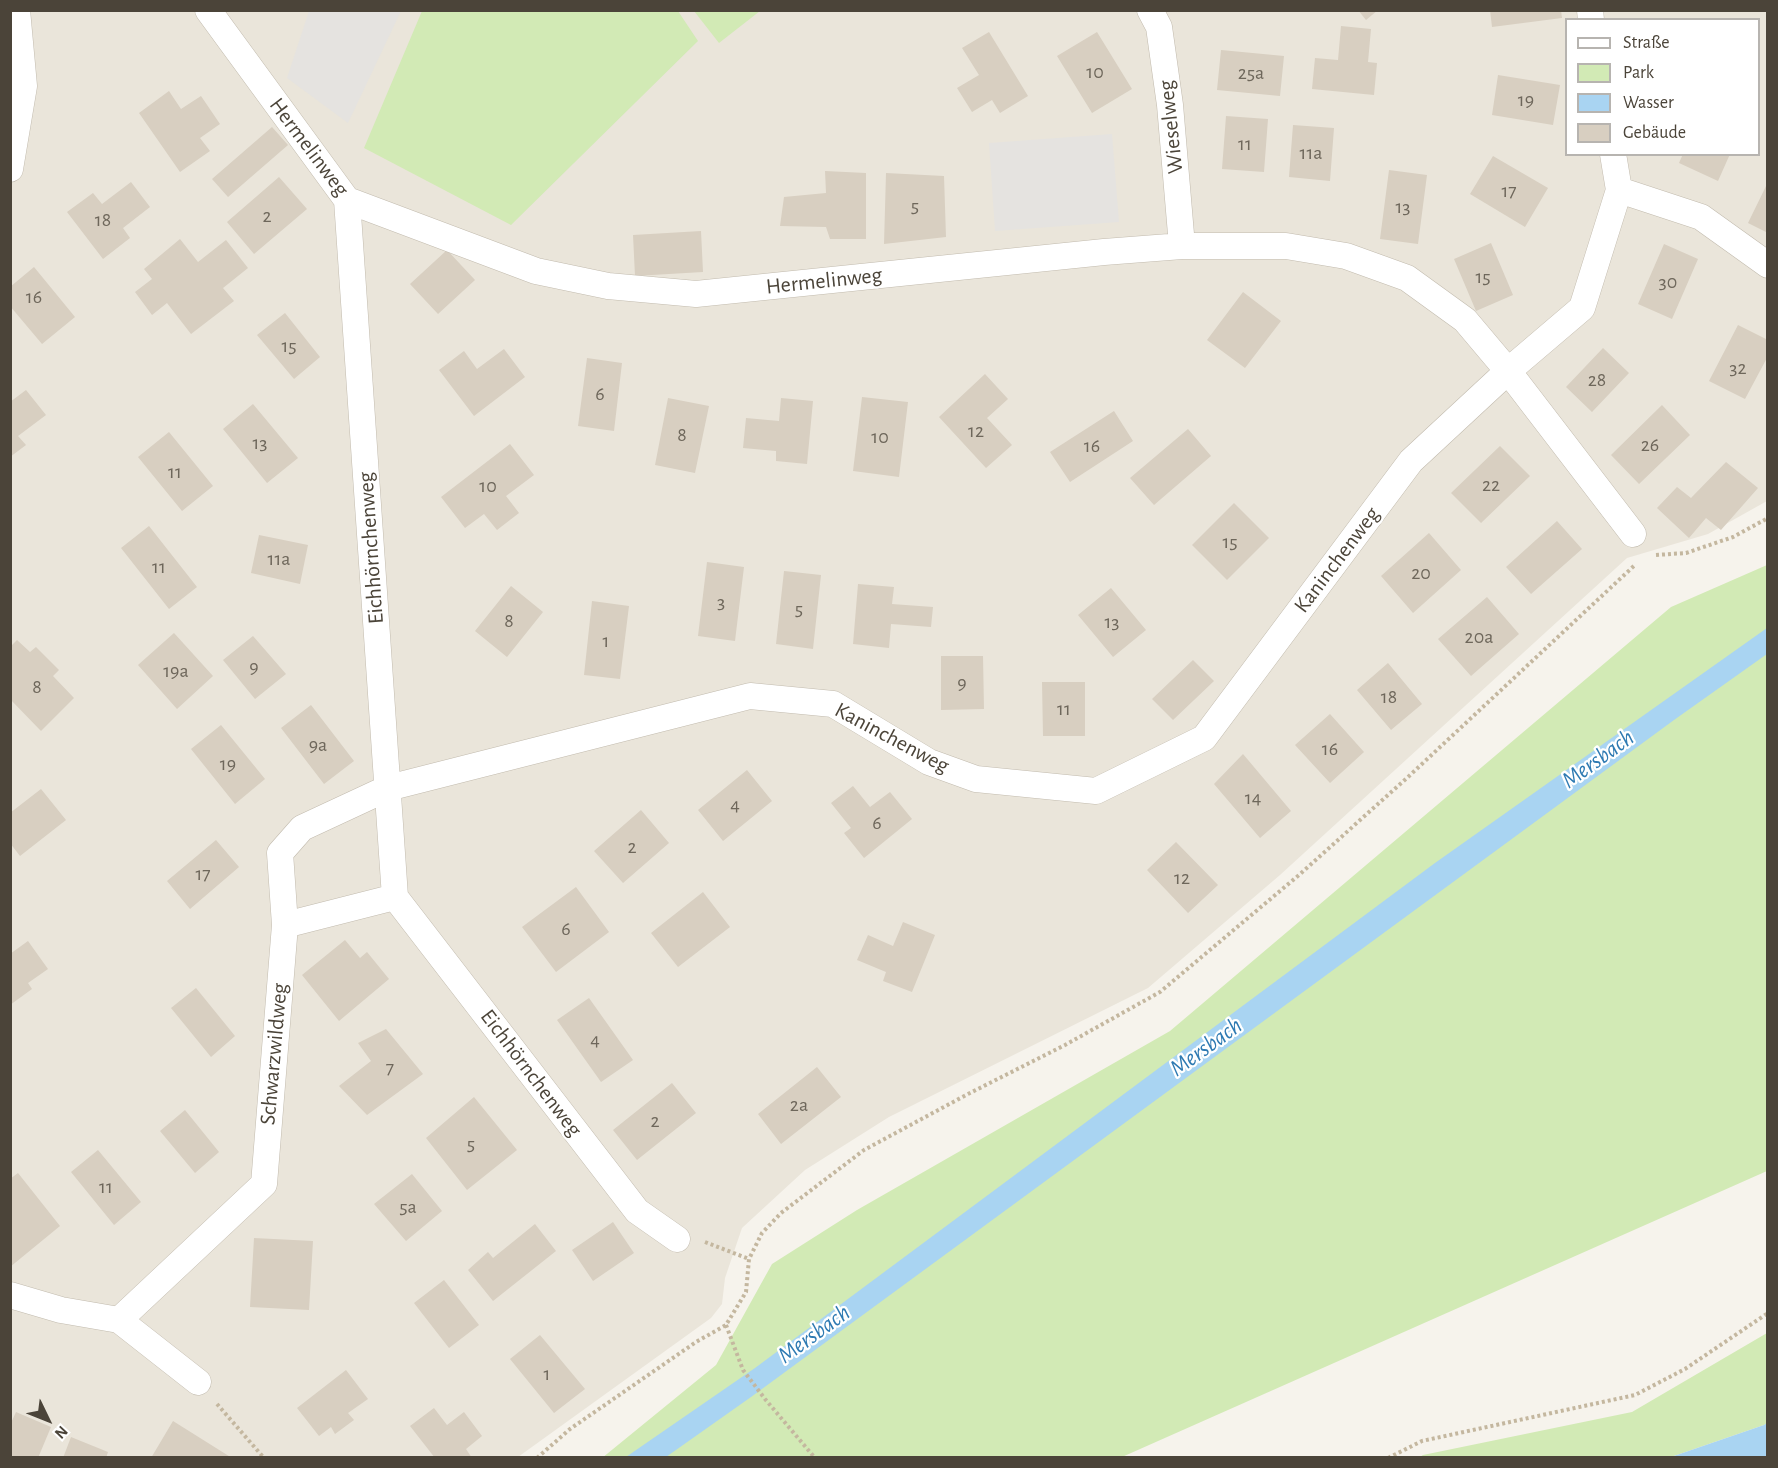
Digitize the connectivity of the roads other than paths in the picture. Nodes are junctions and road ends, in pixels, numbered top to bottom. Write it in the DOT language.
graph roads {
  1 [pos="17,10"];
  2 [pos="208,10"];
  3 [pos="1150,10"];
  4 [pos="1613,156"];
  5 [pos="10,169"];
  6 [pos="1619,190"];
  7 [pos="347,200"];
  8 [pos="1182,246"];
  9 [pos="1767,265"];
  10 [pos="1508,371"];
  11 [pos="1632,534"];
  12 [pos="388,788"];
  13 [pos="395,897"];
  14 [pos="285,926"];
  15 [pos="677,1239"];
  16 [pos="10,1295"];
  17 [pos="119,1320"];
  18 [pos="198,1383"];
  1 -- 5 [label="street"];
  2 -- 7 [label="street, Hermelinweg"];
  3 -- 8 [label="street, Wieselweg"];
  4 -- 6 [label="street, Kaninchenweg"];
  6 -- 9 [label="street"];
  6 -- 10 [label="street, Kaninchenweg"];
  7 -- 8 [label="street, Hermelinweg"];
  7 -- 12 [label="street, Eichhörnchenweg"];
  8 -- 10 [label="street, Hermelinweg"];
  10 -- 11 [label="street"];
  10 -- 12 [label="street, Kaninchenweg"];
  12 -- 13 [label="street, Eichhörnchenweg"];
  12 -- 14 [label="street, Schwarzwildweg"];
  13 -- 14 [label="street"];
  13 -- 15 [label="street, Eichhörnchenweg"];
  14 -- 17 [label="street, Schwarzwildweg"];
  16 -- 17 [label="street"];
  17 -- 18 [label="street"];
}
